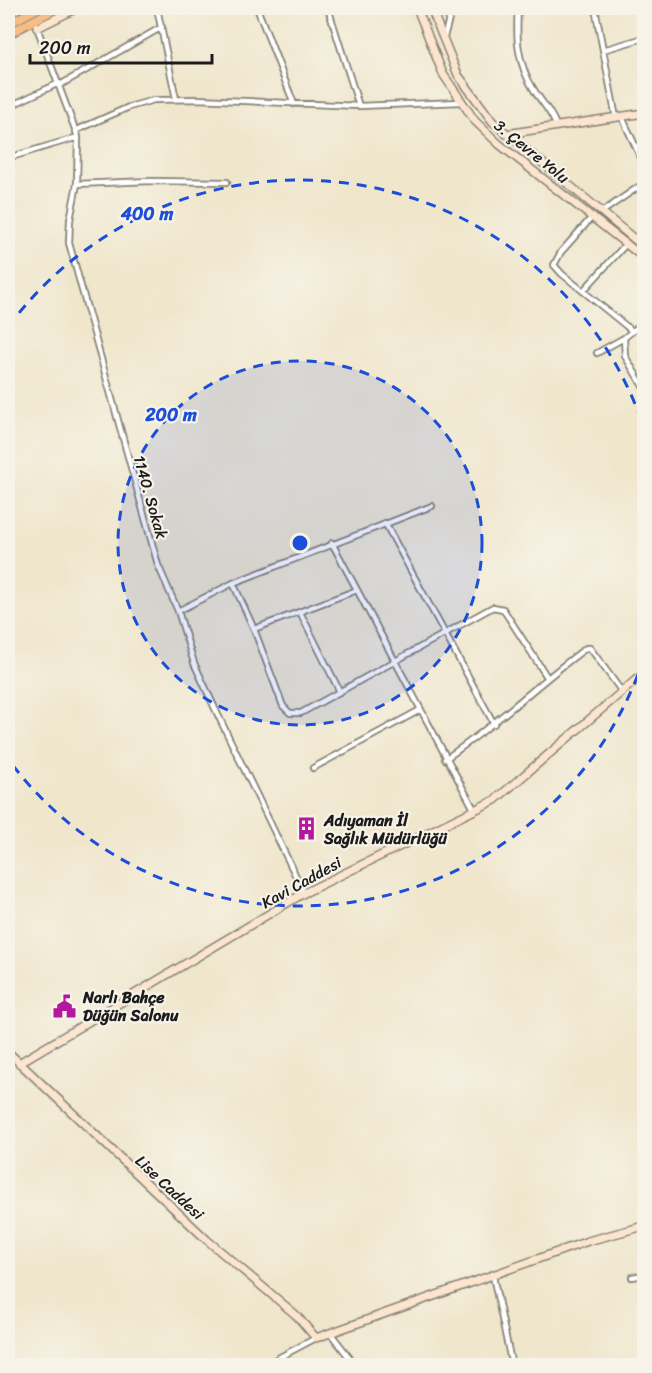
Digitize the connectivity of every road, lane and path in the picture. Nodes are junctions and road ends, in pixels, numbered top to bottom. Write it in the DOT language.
graph roads {
  1 [pos="38,8"];
  2 [pos="57,8"];
  3 [pos="77,8"];
  4 [pos="157,8"];
  5 [pos="258,8"];
  6 [pos="328,8"];
  7 [pos="417,8"];
  8 [pos="431,8"];
  9 [pos="445,8"];
  10 [pos="452,8"];
  11 [pos="461,8"];
  12 [pos="518,8"];
  13 [pos="595,8"];
  14 [pos="8,24"];
  15 [pos="36,24"];
  16 [pos="162,27"];
  17 [pos="8,34"];
  18 [pos="645,38"];
  19 [pos="443,40"];
  20 [pos="603,50"];
  21 [pos="59,84"];
  22 [pos="176,99"];
  23 [pos="461,102"];
  24 [pos="294,104"];
  25 [pos="359,106"];
  26 [pos="8,107"];
  27 [pos="645,113"];
  28 [pos="619,117"];
  29 [pos="556,126"];
  30 [pos="77,129"];
  31 [pos="506,135"];
  32 [pos="78,137"];
  33 [pos="8,158"];
  34 [pos="645,165"];
  35 [pos="227,182"];
  36 [pos="645,183"];
  37 [pos="77,184"];
  38 [pos="602,212"];
  39 [pos="593,216"];
  40 [pos="627,243"];
  41 [pos="644,246"];
  42 [pos="645,258"];
  43 [pos="583,291"];
  44 [pos="645,322"];
  45 [pos="639,327"];
  46 [pos="631,330"];
  47 [pos="645,332"];
  48 [pos="624,338"];
  49 [pos="597,353"];
  50 [pos="645,388"];
  51 [pos="432,506"];
  52 [pos="385,523"];
  53 [pos="332,543"];
  54 [pos="233,583"];
  55 [pos="357,590"];
  56 [pos="178,610"];
  57 [pos="300,612"];
  58 [pos="254,629"];
  59 [pos="445,633"];
  60 [pos="395,661"];
  61 [pos="645,673"];
  62 [pos="546,678"];
  63 [pos="340,692"];
  64 [pos="622,692"];
  65 [pos="420,710"];
  66 [pos="494,724"];
  67 [pos="445,759"];
  68 [pos="314,768"];
  69 [pos="475,812"];
  70 [pos="304,893"];
  71 [pos="8,1052"];
  72 [pos="19,1063"];
  73 [pos="645,1226"];
  74 [pos="493,1275"];
  75 [pos="645,1275"];
  76 [pos="632,1277"];
  77 [pos="331,1334"];
  78 [pos="316,1338"];
  79 [pos="263,1365"];
  80 [pos="356,1365"];
  81 [pos="512,1365"];
  1 -- 14 [label="highway"];
  2 -- 15 [label="highway"];
  3 -- 15 [label="street"];
  4 -- 16 [label="street"];
  5 -- 24 [label="street"];
  6 -- 25 [label="street"];
  7 -- 23 [label="street, 3. Çevre Yolu"];
  8 -- 19 [label="street, 3. Çevre Yolu"];
  9 -- 10 [label="street"];
  10 -- 11 [label="street"];
  10 -- 19 [label="street"];
  12 -- 29 [label="street"];
  13 -- 20 [label="street"];
  15 -- 17 [label="highway"];
  15 -- 21 [label="street, 1140. Sokak"];
  16 -- 21 [label="street"];
  16 -- 22 [label="street"];
  18 -- 20 [label="street"];
  19 -- 31 [label="street, 3. Çevre Yolu"];
  20 -- 28 [label="street"];
  21 -- 26 [label="street"];
  21 -- 30 [label="street, 1140. Sokak"];
  22 -- 24 [label="street"];
  22 -- 30 [label="street"];
  23 -- 25 [label="street"];
  23 -- 39 [label="street, 3. Çevre Yolu"];
  24 -- 25 [label="street"];
  27 -- 28 [label="street"];
  28 -- 29 [label="street"];
  28 -- 34 [label="street"];
  29 -- 31 [label="street"];
  30 -- 32 [label="street, 1140. Sokak"];
  31 -- 38 [label="street, 3. Çevre Yolu"];
  32 -- 33 [label="street"];
  32 -- 37 [label="street, 1140. Sokak"];
  35 -- 37 [label="street"];
  36 -- 38 [label="street"];
  37 -- 56 [label="street, 1140. Sokak"];
  38 -- 41 [label="street, 3. Çevre Yolu"];
  39 -- 40 [label="street, 3. Çevre Yolu"];
  39 -- 43 [label="street"];
  40 -- 42 [label="street, 3. Çevre Yolu"];
  40 -- 43 [label="street"];
  43 -- 46 [label="street"];
  44 -- 45 [label="street"];
  45 -- 46 [label="street"];
  45 -- 47 [label="street"];
  46 -- 48 [label="street"];
  48 -- 49 [label="street"];
  48 -- 50 [label="street"];
  51 -- 52 [label="street"];
  52 -- 53 [label="street"];
  52 -- 59 [label="street"];
  53 -- 54 [label="street"];
  53 -- 55 [label="street"];
  54 -- 56 [label="street"];
  54 -- 58 [label="street"];
  55 -- 57 [label="street"];
  55 -- 60 [label="street"];
  56 -- 70 [label="street, 1140. Sokak"];
  57 -- 58 [label="street"];
  57 -- 63 [label="street"];
  58 -- 63 [label="street"];
  59 -- 60 [label="street"];
  59 -- 62 [label="street"];
  59 -- 66 [label="street"];
  60 -- 63 [label="street"];
  60 -- 65 [label="street"];
  61 -- 64 [label="street, Kavi Caddesi"];
  62 -- 64 [label="street"];
  62 -- 66 [label="street"];
  64 -- 69 [label="street, Kavi Caddesi"];
  65 -- 67 [label="street"];
  65 -- 68 [label="street"];
  66 -- 67 [label="street"];
  67 -- 69 [label="street"];
  69 -- 70 [label="street, Kavi Caddesi"];
  70 -- 72 [label="street, Kavi Caddesi"];
  71 -- 72 [label="street, Lise Caddesi"];
  72 -- 78 [label="street, Lise Caddesi"];
  73 -- 74 [label="street"];
  74 -- 77 [label="street"];
  74 -- 81 [label="street"];
  75 -- 76 [label="street"];
  77 -- 78 [label="street"];
  77 -- 80 [label="street"];
  78 -- 79 [label="street"];
}
